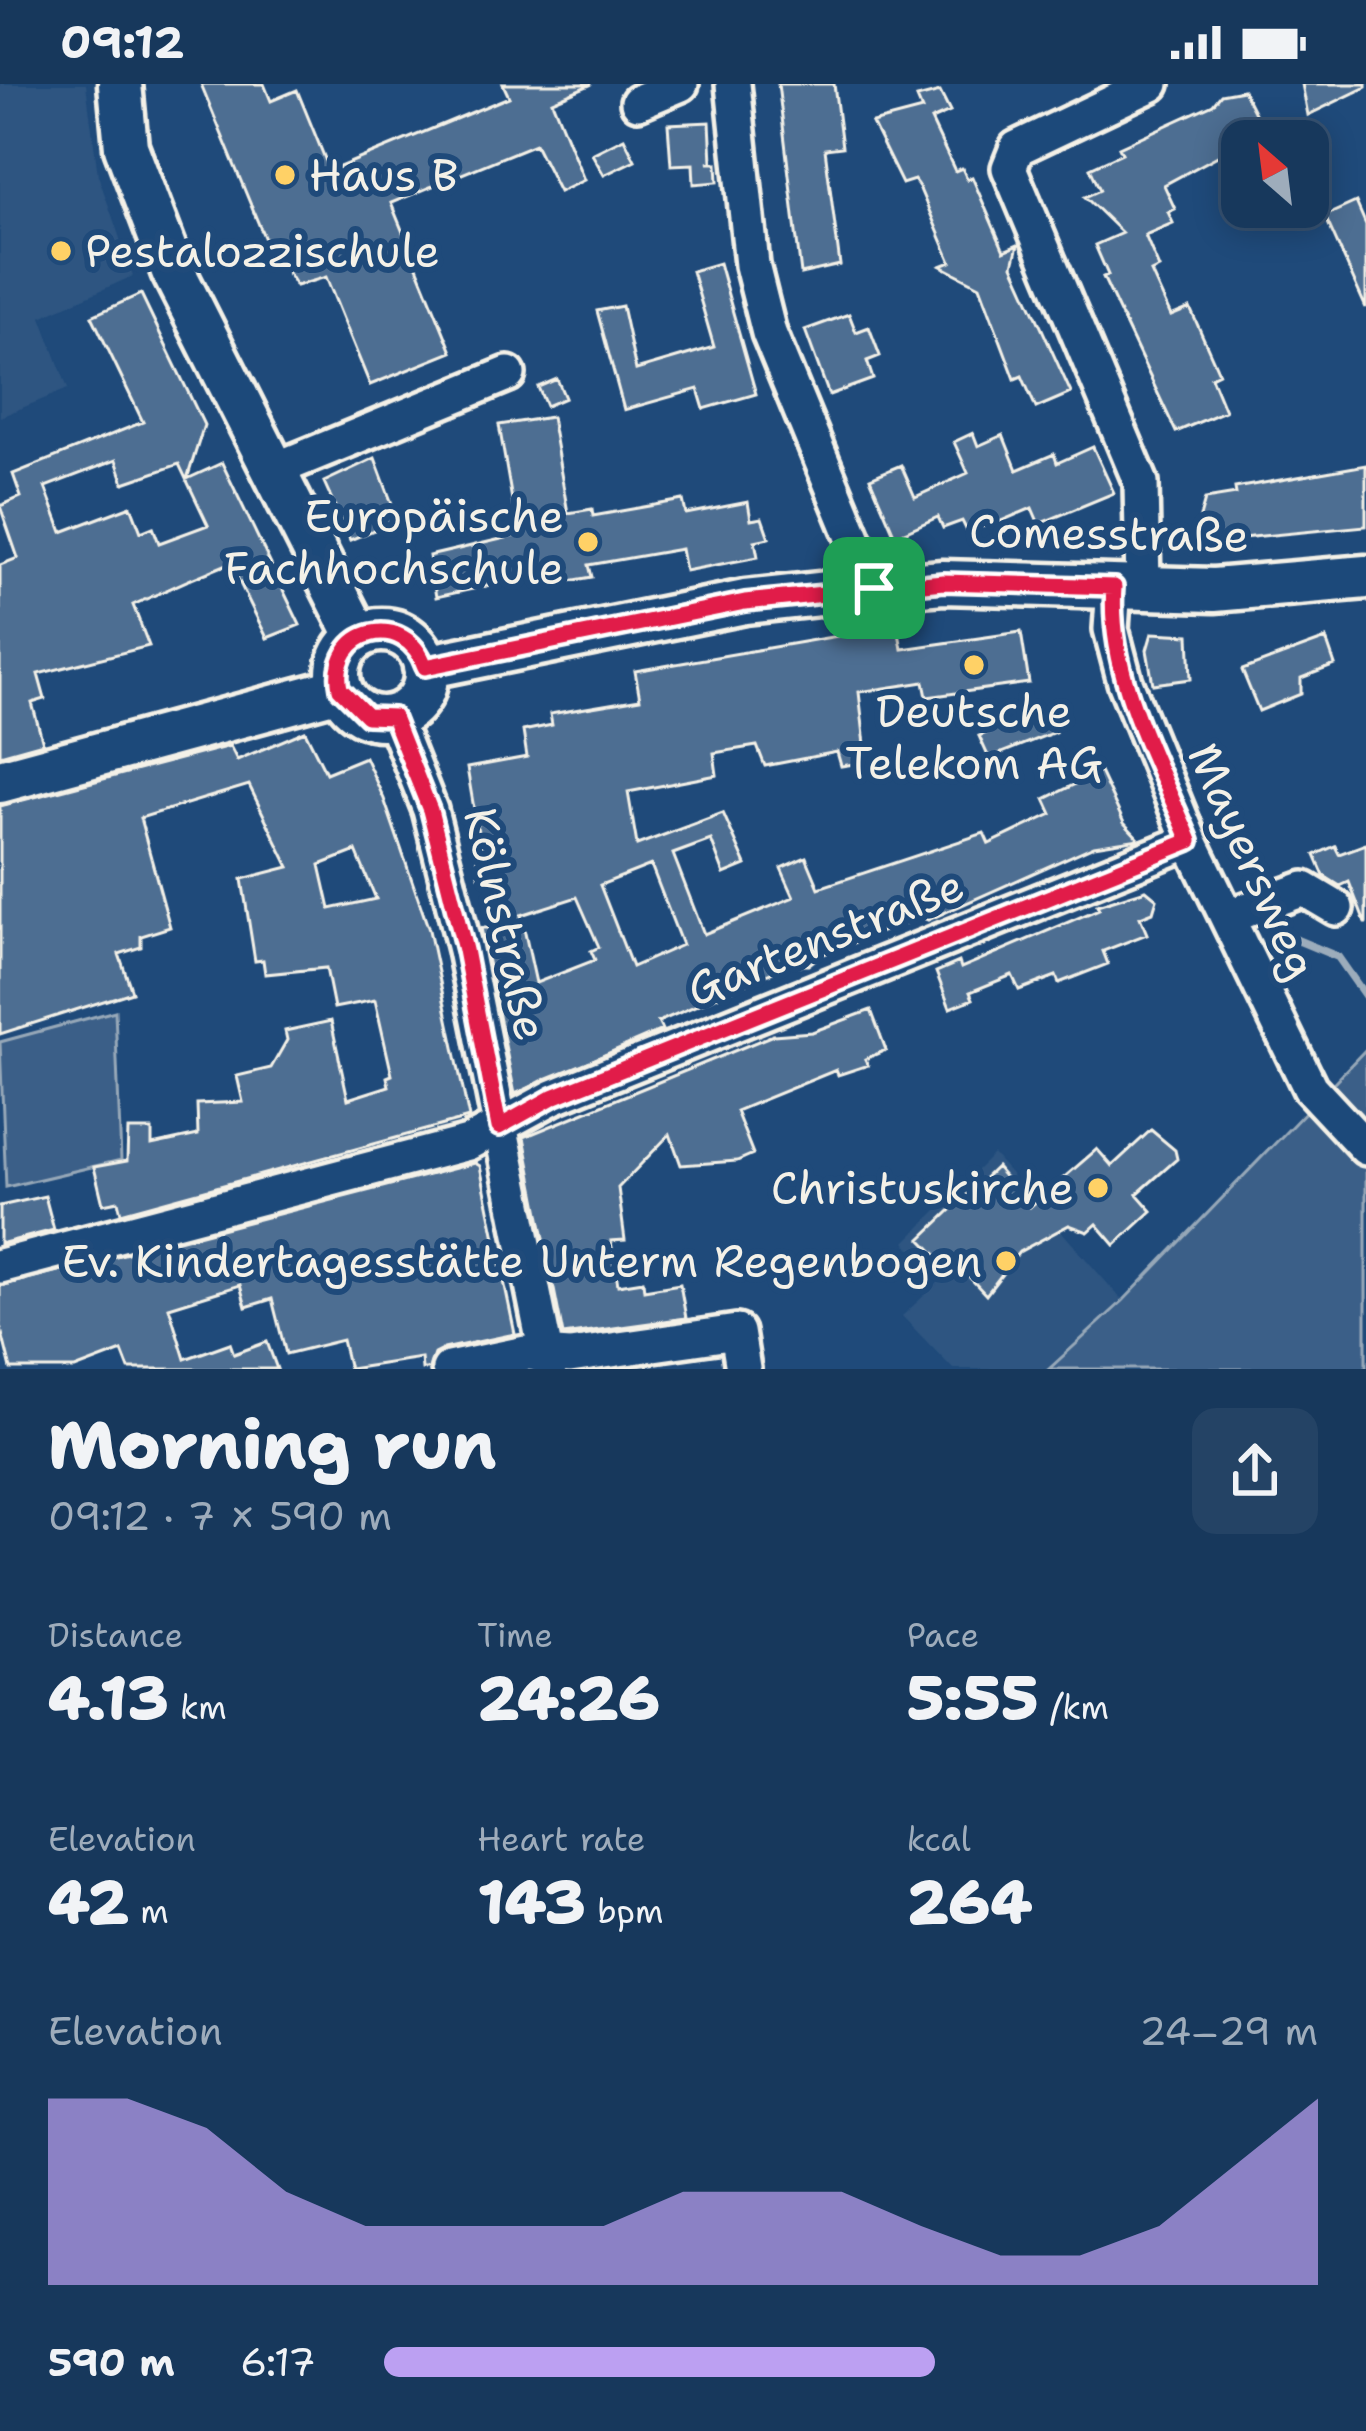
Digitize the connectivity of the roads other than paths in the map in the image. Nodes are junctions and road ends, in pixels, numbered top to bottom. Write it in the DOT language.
graph roads {
  1 [pos="120,84"];
  2 [pos="681,84"];
  3 [pos="733,84"];
  4 [pos="1152,84"];
  5 [pos="638,101"];
  6 [pos="508,374"];
  7 [pos="274,470"];
  8 [pos="1366,577"];
  9 [pos="1129,587"];
  10 [pos="874,588"];
  11 [pos="358,637"];
  12 [pos="425,667"];
  13 [pos="340,689"];
  14 [pos="393,717"];
  15 [pos="0,781"];
  16 [pos="1190,841"];
  17 [pos="1336,908"];
  18 [pos="1227,917"];
  19 [pos="499,1127"];
  20 [pos="1366,1148"];
  21 [pos="0,1266"];
  22 [pos="550,1362"];
  23 [pos="449,1369"];
  24 [pos="743,1369"];
  1 -- 7 [label="main road"];
  2 -- 5 [label="street"];
  3 -- 10 [label="street"];
  4 -- 9 [label="street, Mayersweg"];
  6 -- 7 [label="street"];
  7 -- 11 [label="main road"];
  8 -- 9 [label="main road, Comesstraße"];
  9 -- 10 [label="main road, Comesstraße"];
  9 -- 16 [label="street, Mayersweg"];
  10 -- 12 [label="main road, Comesstraße"];
  11 -- 12 [label="main road"];
  11 -- 13 [label="main road"];
  12 -- 14 [label="main road"];
  13 -- 14 [label="main road"];
  13 -- 15 [label="main road"];
  14 -- 19 [label="street, Kölnstraße"];
  16 -- 18 [label="street, Mayersweg"];
  16 -- 19 [label="street, Gartenstraße"];
  17 -- 18 [label="street"];
  18 -- 20 [label="street, Mayersweg"];
  19 -- 21 [label="street, Gartenstraße"];
  19 -- 22 [label="street, Kölnstraße"];
  22 -- 23 [label="street"];
  22 -- 24 [label="street"];
}
